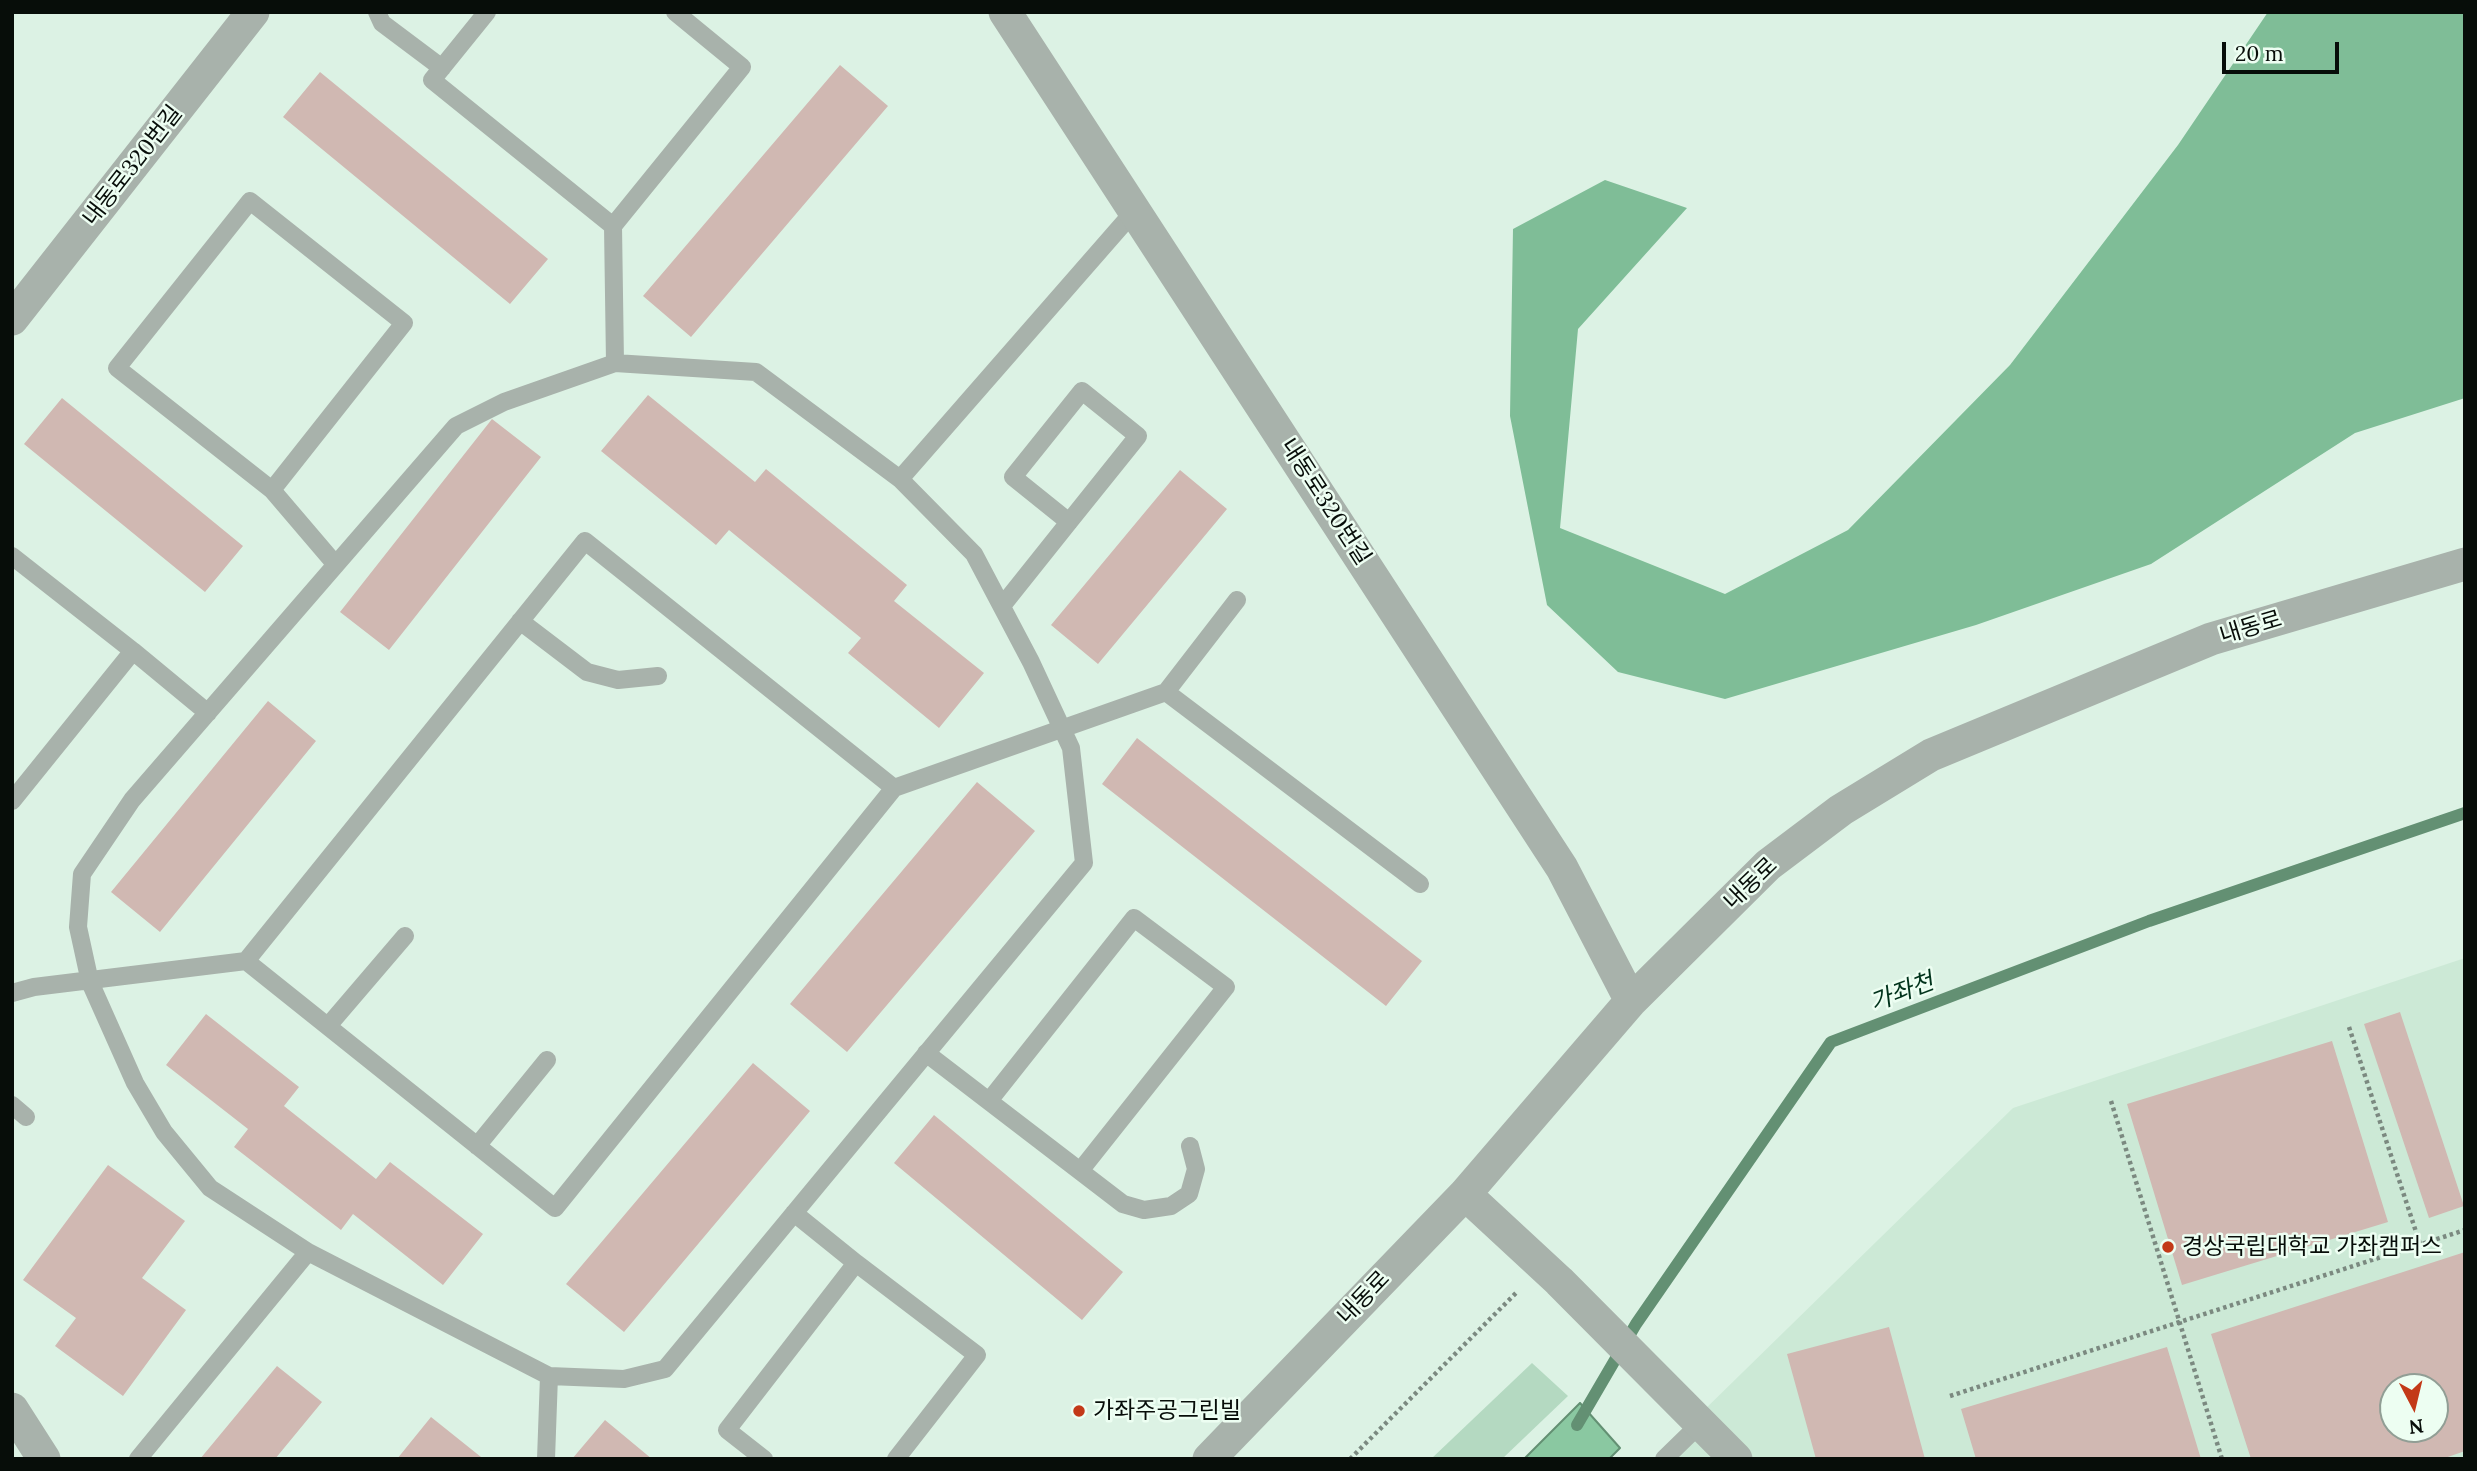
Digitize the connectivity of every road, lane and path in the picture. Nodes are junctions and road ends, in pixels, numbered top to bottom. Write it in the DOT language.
graph roads {
  1 [pos="253,12"];
  2 [pos="377,12"];
  3 [pos="487,12"];
  4 [pos="675,12"];
  5 [pos="1005,12"];
  6 [pos="442,68"];
  7 [pos="1136,209"];
  8 [pos="613,226"];
  9 [pos="12,319"];
  10 [pos="615,363"];
  11 [pos="900,479"];
  12 [pos="272,490"];
  13 [pos="1069,522"];
  14 [pos="12,556"];
  15 [pos="2465,564"];
  16 [pos="336,565"];
  17 [pos="1237,600"];
  18 [pos="1002,606"];
  19 [pos="520,621"];
  20 [pos="132,651"];
  21 [pos="658,676"];
  22 [pos="1166,692"];
  23 [pos="208,713"];
  24 [pos="1062,727"];
  25 [pos="894,788"];
  26 [pos="12,801"];
  27 [pos="1420,884"];
  28 [pos="405,936"];
  29 [pos="246,961"];
  30 [pos="90,982"];
  31 [pos="12,993"];
  32 [pos="1631,1002"];
  33 [pos="328,1026"];
  34 [pos="2348,1027"];
  35 [pos="926,1053"];
  36 [pos="547,1060"];
  37 [pos="989,1101"];
  38 [pos="2111,1101"];
  39 [pos="477,1146"];
  40 [pos="1190,1146"];
  41 [pos="1080,1171"];
  42 [pos="1465,1194"];
  43 [pos="794,1213"];
  44 [pos="2465,1230"];
  45 [pos="2420,1244"];
  46 [pos="308,1252"];
  47 [pos="856,1263"];
  48 [pos="1550,1275"];
  49 [pos="2179,1322"];
  50 [pos="549,1376"];
  51 [pos="1950,1396"];
  52 [pos="12,1409"];
  53 [pos="1694,1417"];
  54 [pos="44,1459"];
  55 [pos="138,1459"];
  56 [pos="546,1459"];
  57 [pos="764,1459"];
  58 [pos="896,1459"];
  59 [pos="1209,1459"];
  60 [pos="1350,1459"];
  61 [pos="1664,1459"];
  62 [pos="1736,1459"];
  63 [pos="2222,1459"];
  1 -- 9 [label="street, 내동로320번길"];
  2 -- 6 [label="lane"];
  3 -- 6 [label="lane"];
  4 -- 8 [label="lane"];
  5 -- 7 [label="street, 내동로320번길"];
  6 -- 8 [label="lane"];
  7 -- 11 [label="lane"];
  7 -- 32 [label="street, 내동로320번길"];
  8 -- 10 [label="lane"];
  10 -- 11 [label="lane"];
  10 -- 16 [label="lane"];
  11 -- 18 [label="lane"];
  12 -- 12 [label="lane"];
  12 -- 16 [label="lane"];
  13 -- 13 [label="lane"];
  13 -- 18 [label="lane"];
  14 -- 20 [label="lane"];
  15 -- 32 [label="street, 내동로"];
  16 -- 23 [label="lane"];
  17 -- 22 [label="lane"];
  18 -- 24 [label="lane"];
  19 -- 21 [label="lane"];
  19 -- 25 [label="lane"];
  19 -- 29 [label="lane"];
  20 -- 23 [label="lane"];
  20 -- 26 [label="lane"];
  22 -- 24 [label="lane"];
  22 -- 27 [label="lane"];
  23 -- 30 [label="lane"];
  24 -- 25 [label="lane"];
  24 -- 35 [label="lane"];
  25 -- 39 [label="lane"];
  28 -- 33 [label="lane"];
  29 -- 30 [label="lane"];
  29 -- 33 [label="lane"];
  30 -- 31 [label="lane"];
  30 -- 46 [label="lane"];
  32 -- 42 [label="street, 내동로"];
  33 -- 39 [label="lane"];
  34 -- 45 [label="path"];
  35 -- 37 [label="lane"];
  35 -- 43 [label="lane"];
  36 -- 39 [label="lane"];
  37 -- 41 [label="lane"];
  37 -- 41 [label="lane"];
  38 -- 49 [label="path"];
  40 -- 41 [label="lane"];
  42 -- 48 [label="street"];
  42 -- 59 [label="street, 내동로"];
  43 -- 47 [label="lane"];
  43 -- 50 [label="lane"];
  44 -- 45 [label="path"];
  45 -- 49 [label="path"];
  46 -- 50 [label="lane"];
  46 -- 55 [label="lane"];
  47 -- 57 [label="lane"];
  47 -- 58 [label="lane"];
  48 -- 53 [label="street"];
  48 -- 60 [label="path"];
  49 -- 51 [label="path"];
  49 -- 63 [label="path"];
  50 -- 56 [label="lane"];
  52 -- 54 [label="street"];
  53 -- 61 [label="lane"];
  53 -- 62 [label="street"];
}
